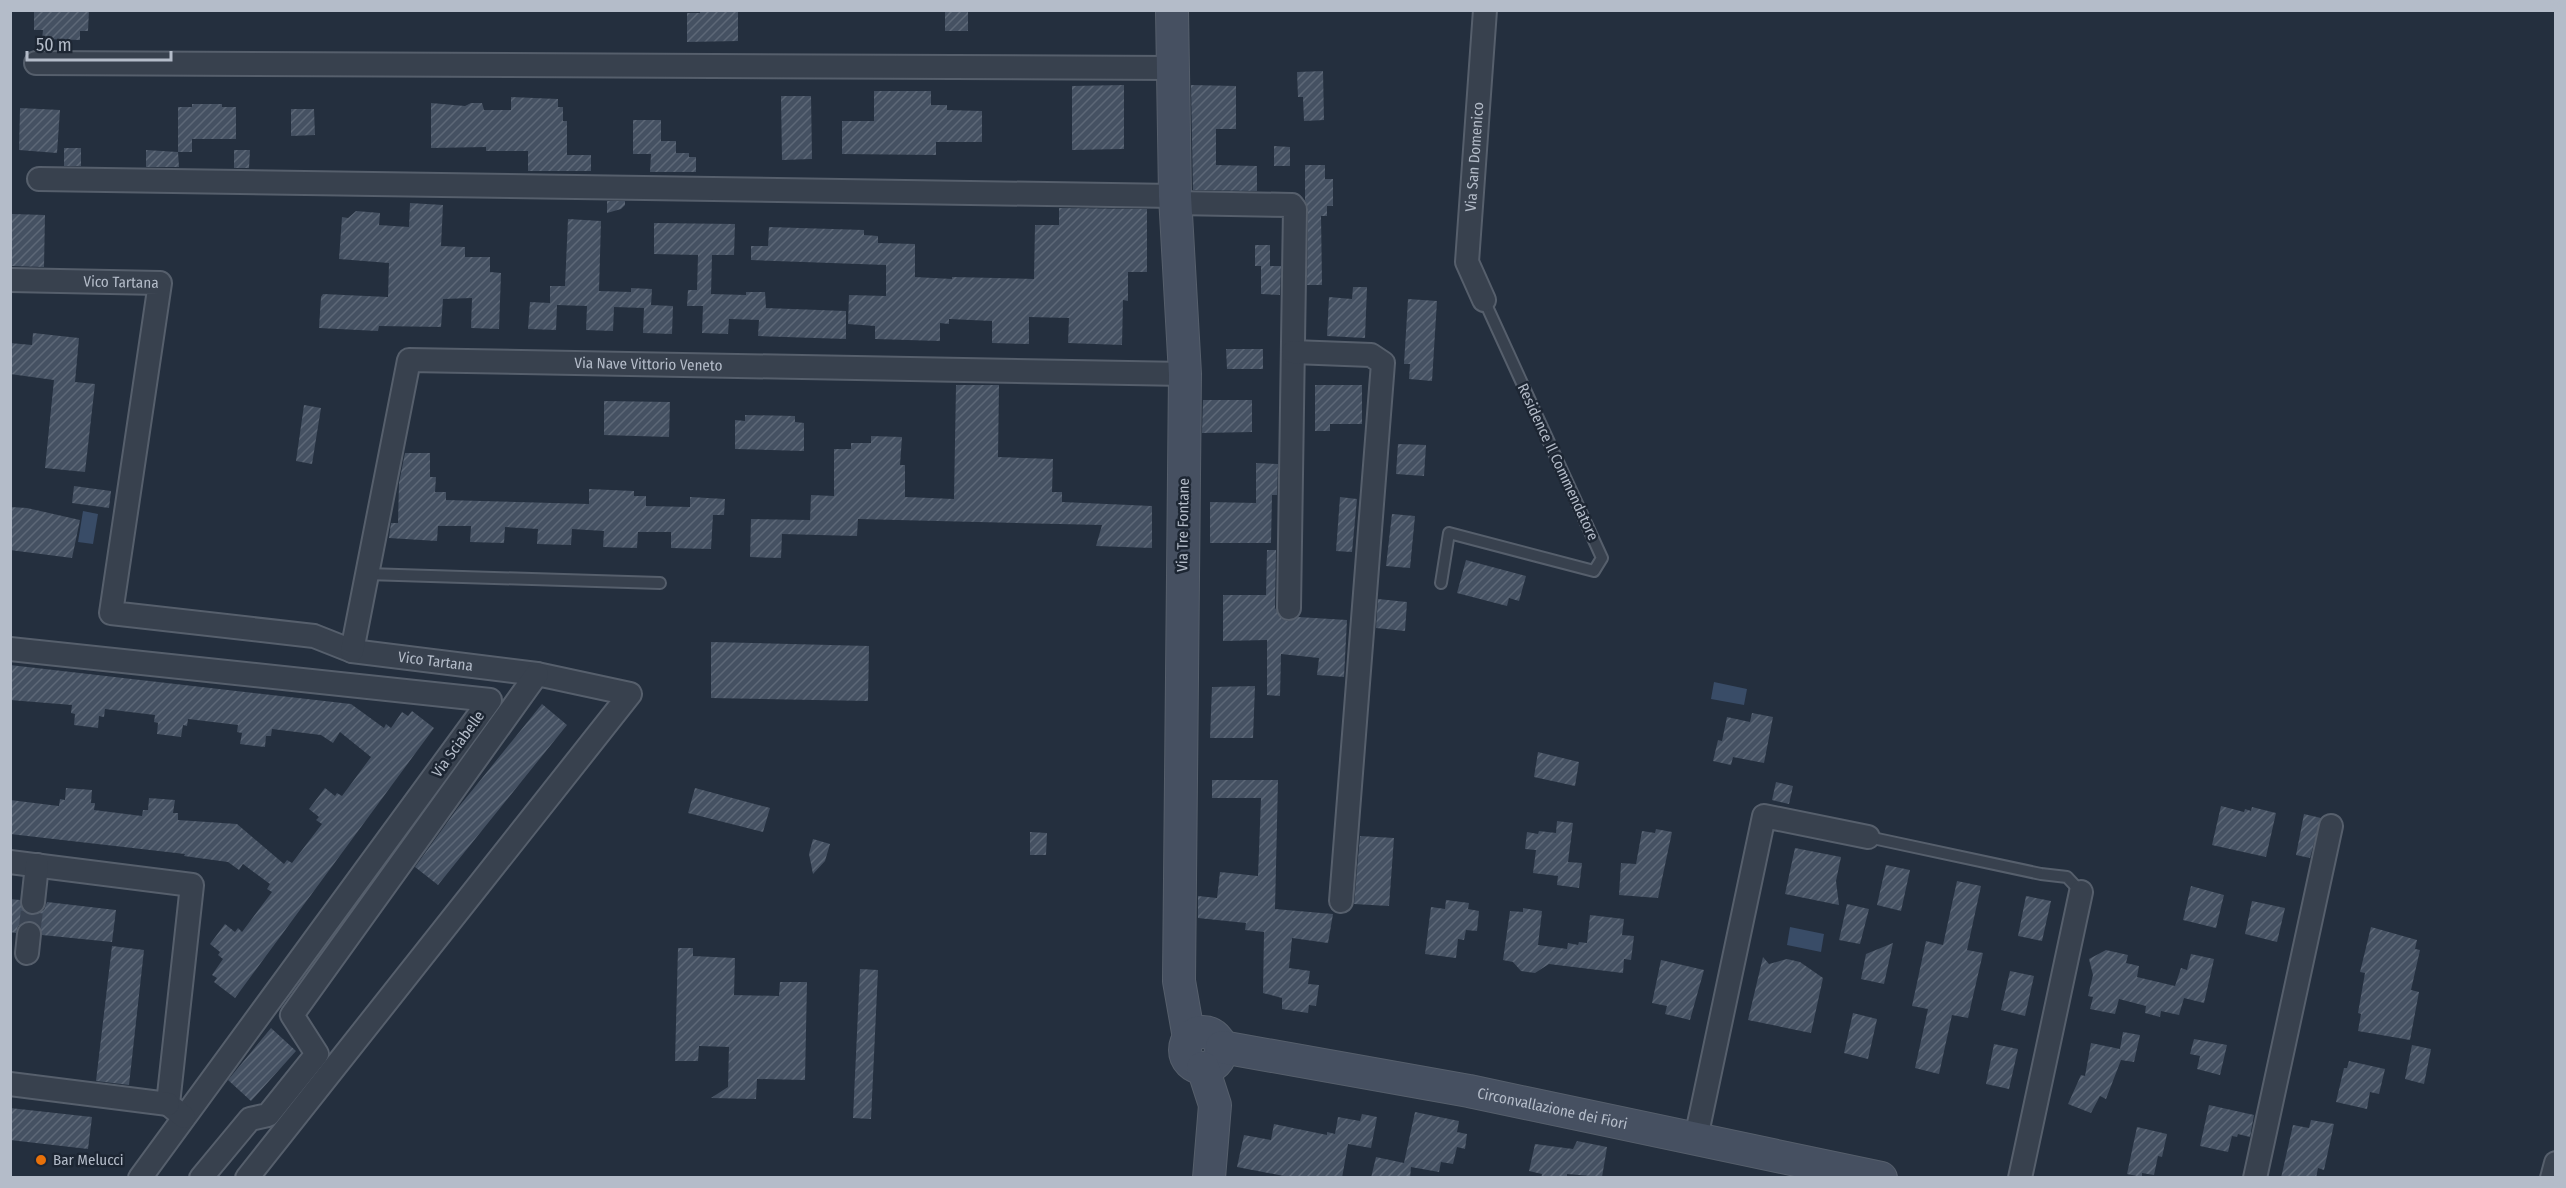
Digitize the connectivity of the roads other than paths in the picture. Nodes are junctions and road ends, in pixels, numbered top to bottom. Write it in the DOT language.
graph roads {
  1 [pos="1172,10"];
  2 [pos="1485,10"];
  3 [pos="36,63"];
  4 [pos="1172,68"];
  5 [pos="39,178"];
  6 [pos="1175,200"];
  7 [pos="10,280"];
  8 [pos="1484,300"];
  9 [pos="1293,352"];
  10 [pos="1185,374"];
  11 [pos="367,574"];
  12 [pos="660,583"];
  13 [pos="1441,583"];
  14 [pos="1289,608"];
  15 [pos="10,649"];
  16 [pos="352,651"];
  17 [pos="537,675"];
  18 [pos="2331,826"];
  19 [pos="1868,837"];
  20 [pos="10,862"];
  21 [pos="37,865"];
  22 [pos="2081,892"];
  23 [pos="1341,901"];
  24 [pos="33,902"];
  25 [pos="1212,1057"];
  26 [pos="10,1084"];
  27 [pos="176,1111"];
  28 [pos="1695,1138"];
  29 [pos="2556,1163"];
  30 [pos="140,1178"];
  31 [pos="201,1178"];
  32 [pos="247,1178"];
  33 [pos="1209,1178"];
  34 [pos="1881,1178"];
  35 [pos="2020,1178"];
  36 [pos="2255,1178"];
  37 [pos="2552,1178"];
  1 -- 4 [label="street, Via Tre Fontane"];
  2 -- 8 [label="street, Via San Domenico"];
  3 -- 4 [label="street"];
  4 -- 6 [label="street, Via Tre Fontane"];
  5 -- 6 [label="street"];
  6 -- 9 [label="street"];
  6 -- 10 [label="street, Via Tre Fontane"];
  7 -- 16 [label="street, Vico Tartana"];
  8 -- 13 [label="lane, Residence Il Commendatore"];
  9 -- 14 [label="street"];
  9 -- 23 [label="street"];
  10 -- 11 [label="street, Via Nave Vittorio Veneto"];
  10 -- 25 [label="street, Via Tre Fontane"];
  11 -- 12 [label="lane"];
  11 -- 16 [label="street, Via Nave Vittorio Veneto"];
  15 -- 27 [label="street, Via Sciabelle"];
  16 -- 17 [label="street, Vico Tartana"];
  17 -- 31 [label="street, Via Sciabelle"];
  17 -- 32 [label="street, Vico Tartana"];
  18 -- 36 [label="street"];
  19 -- 22 [label="lane"];
  19 -- 28 [label="street"];
  20 -- 21 [label="street"];
  21 -- 24 [label="street"];
  21 -- 27 [label="street"];
  22 -- 35 [label="street"];
  25 -- 28 [label="street, Circonvallazione dei Fiori"];
  25 -- 33 [label="street"];
  26 -- 27 [label="street"];
  27 -- 30 [label="street, Via Sciabelle"];
  28 -- 34 [label="street, Circonvallazione dei Fiori"];
  29 -- 37 [label="street"];
}
